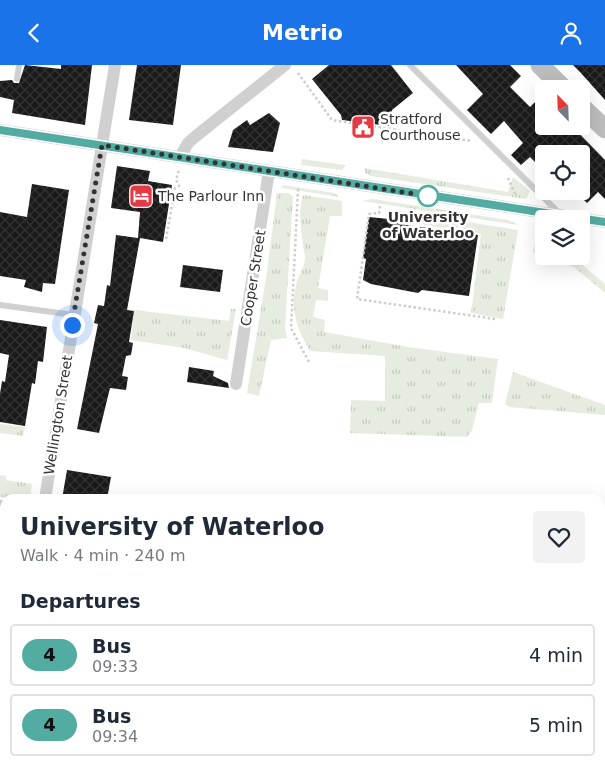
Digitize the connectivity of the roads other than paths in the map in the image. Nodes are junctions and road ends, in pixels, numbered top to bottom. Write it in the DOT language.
graph roads {
  1 [pos="19,65"];
  2 [pos="115,65"];
  3 [pos="285,65"];
  4 [pos="410,65"];
  5 [pos="540,65"];
  6 [pos="17,79"];
  7 [pos="555,80"];
  8 [pos="590,115"];
  9 [pos="605,129"];
  10 [pos="0,130"];
  11 [pos="102,145"];
  12 [pos="180,157"];
  13 [pos="269,171"];
  14 [pos="555,210"];
  15 [pos="535,212"];
  16 [pos="590,220"];
  17 [pos="605,222"];
  18 [pos="0,305"];
  19 [pos="74,315"];
  20 [pos="236,384"];
  21 [pos="46,494"];
  1 -- 6 [label="lane"];
  2 -- 11 [label="street, Wellington Street"];
  3 -- 12 [label="street"];
  4 -- 14 [label="lane"];
  5 -- 7 [label="main road"];
  8 -- 9 [label="main road"];
  10 -- 11 [label="street"];
  11 -- 12 [label="street"];
  11 -- 19 [label="street, Wellington Street"];
  12 -- 13 [label="street"];
  13 -- 15 [label="street"];
  13 -- 20 [label="street, Cooper Street"];
  16 -- 17 [label="street"];
  18 -- 19 [label="lane"];
  19 -- 21 [label="street, Wellington Street"];
}
